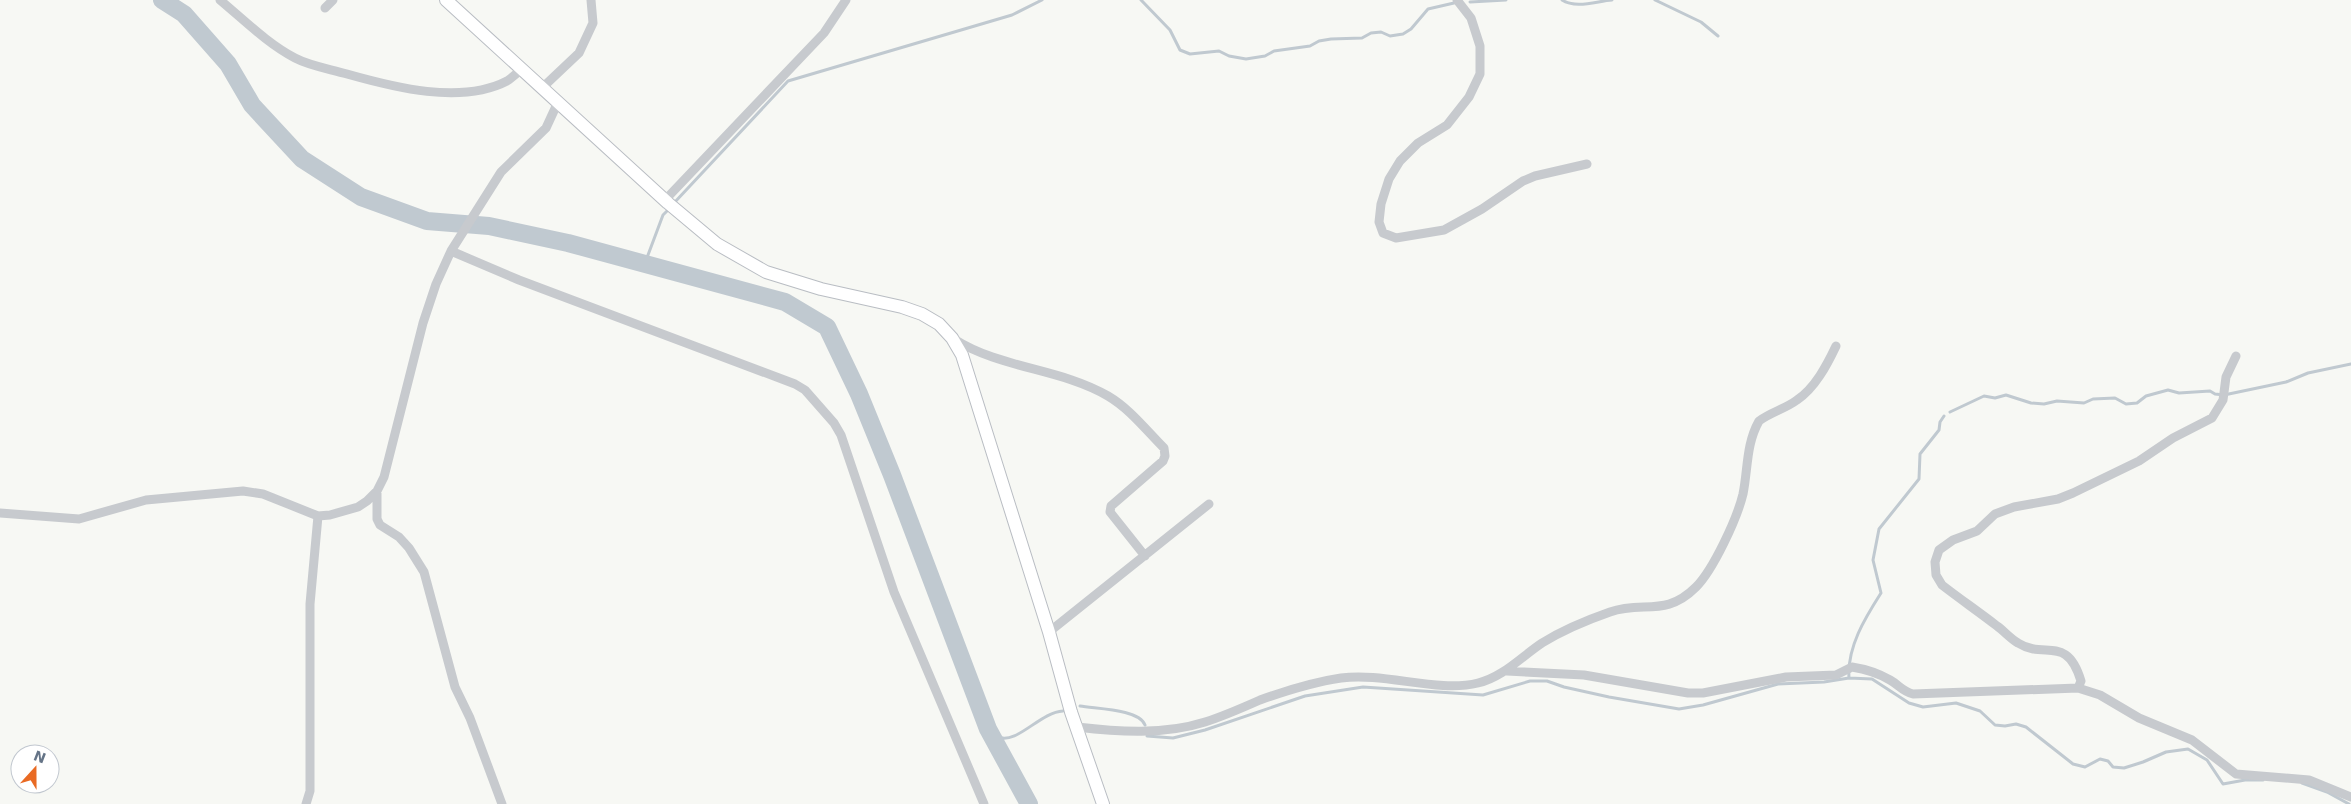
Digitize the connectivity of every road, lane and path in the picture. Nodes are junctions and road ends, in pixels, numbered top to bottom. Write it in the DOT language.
graph roads {
  1 [pos="220,0"];
  2 [pos="333,0"];
  3 [pos="446,0"];
  4 [pos="591,0"];
  5 [pos="846,0"];
  6 [pos="1458,0"];
  7 [pos="325,8"];
  8 [pos="522,69"];
  9 [pos="542,88"];
  10 [pos="558,102"];
  11 [pos="1587,164"];
  12 [pos="670,204"];
  13 [pos="453,248"];
  14 [pos="952,338"];
  15 [pos="1836,346"];
  16 [pos="2236,356"];
  17 [pos="377,491"];
  18 [pos="1209,504"];
  19 [pos="0,513"];
  20 [pos="318,516"];
  21 [pos="1145,556"];
  22 [pos="1049,632"];
  23 [pos="1506,671"];
  24 [pos="2078,688"];
  25 [pos="1077,727"];
  26 [pos="2351,797"];
  27 [pos="306,804"];
  28 [pos="502,804"];
  29 [pos="984,804"];
  30 [pos="1103,804"];
  1 -- 8 [label="street"];
  2 -- 7 [label="street"];
  3 -- 8 [label="main road"];
  4 -- 9 [label="street"];
  5 -- 12 [label="street"];
  6 -- 11 [label="street"];
  8 -- 9 [label="main road"];
  9 -- 10 [label="main road"];
  10 -- 12 [label="main road"];
  10 -- 13 [label="street"];
  12 -- 14 [label="main road"];
  13 -- 17 [label="street"];
  13 -- 29 [label="street"];
  14 -- 21 [label="street"];
  14 -- 22 [label="main road"];
  15 -- 23 [label="street"];
  16 -- 24 [label="street"];
  17 -- 20 [label="street"];
  17 -- 28 [label="street"];
  18 -- 21 [label="street"];
  19 -- 20 [label="street"];
  20 -- 27 [label="street"];
  21 -- 22 [label="street"];
  22 -- 25 [label="main road"];
  23 -- 24 [label="street"];
  23 -- 25 [label="street"];
  24 -- 26 [label="street"];
  25 -- 30 [label="main road"];
}
